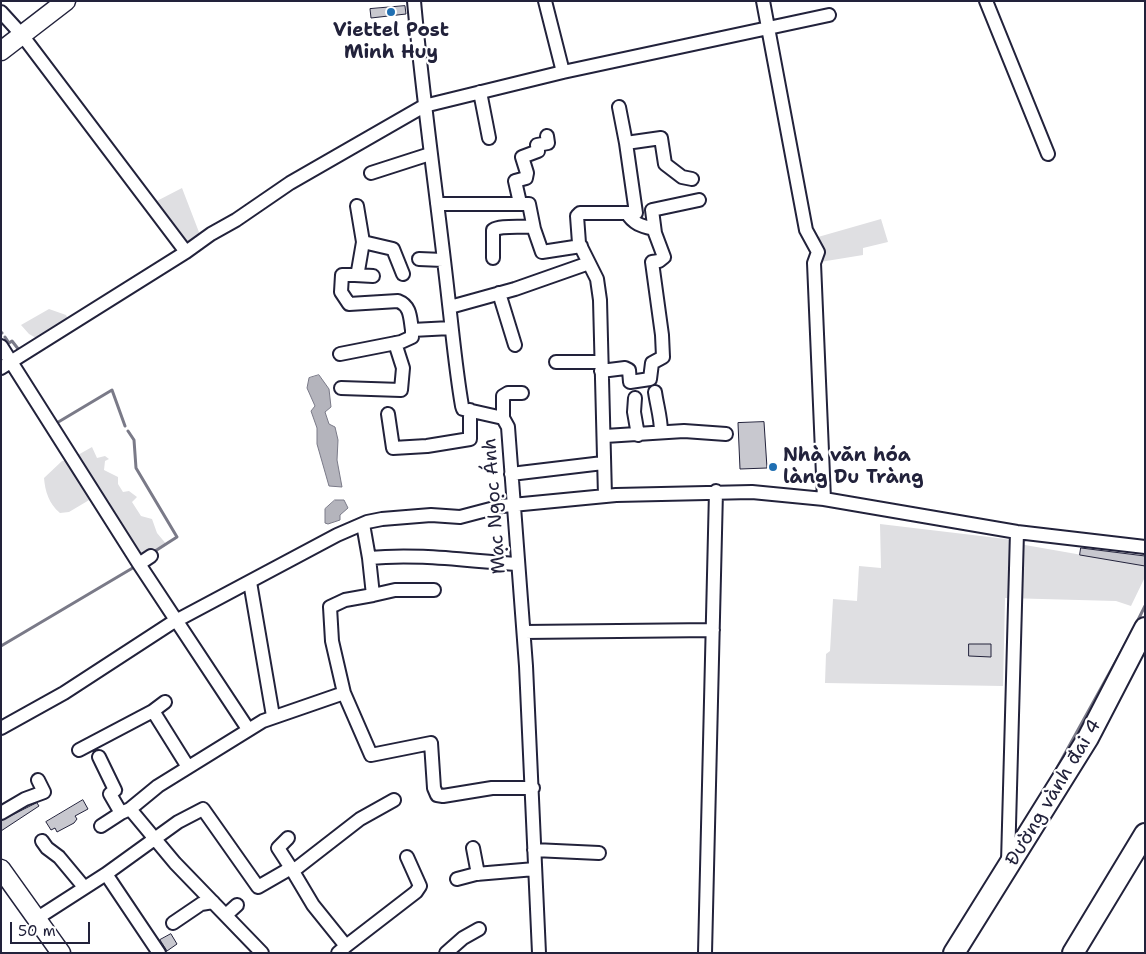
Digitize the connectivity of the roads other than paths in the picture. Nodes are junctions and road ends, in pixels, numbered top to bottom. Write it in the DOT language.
graph roads {
  1 [pos="66,1"];
  2 [pos="414,1"];
  3 [pos="545,1"];
  4 [pos="763,1"];
  5 [pos="986,1"];
  6 [pos="1,12"];
  7 [pos="828,15"];
  8 [pos="768,29"];
  9 [pos="22,35"];
  10 [pos="1,51"];
  11 [pos="563,72"];
  12 [pos="480,92"];
  13 [pos="424,106"];
  14 [pos="619,107"];
  15 [pos="547,136"];
  16 [pos="489,138"];
  17 [pos="626,143"];
  18 [pos="430,154"];
  19 [pos="1048,154"];
  20 [pos="371,174"];
  21 [pos="692,179"];
  22 [pos="699,200"];
  23 [pos="520,203"];
  24 [pos="437,204"];
  25 [pos="357,206"];
  26 [pos="627,213"];
  27 [pos="533,226"];
  28 [pos="654,229"];
  29 [pos="363,242"];
  30 [pos="581,246"];
  31 [pos="186,252"];
  32 [pos="494,258"];
  33 [pos="419,260"];
  34 [pos="443,260"];
  35 [pos="589,263"];
  36 [pos="403,274"];
  37 [pos="355,276"];
  38 [pos="373,276"];
  39 [pos="499,293"];
  40 [pos="450,307"];
  41 [pos="451,328"];
  42 [pos="412,330"];
  43 [pos="395,343"];
  44 [pos="515,345"];
  45 [pos="1,346"];
  46 [pos="340,354"];
  47 [pos="556,362"];
  48 [pos="6,365"];
  49 [pos="601,367"];
  50 [pos="342,388"];
  51 [pos="655,392"];
  52 [pos="522,393"];
  53 [pos="635,398"];
  54 [pos="470,410"];
  55 [pos="388,414"];
  56 [pos="503,418"];
  57 [pos="661,432"];
  58 [pos="726,434"];
  59 [pos="638,435"];
  60 [pos="604,436"];
  61 [pos="603,463"];
  62 [pos="511,474"];
  63 [pos="720,487"];
  64 [pos="605,496"];
  65 [pos="824,499"];
  66 [pos="513,505"];
  67 [pos="363,524"];
  68 [pos="1017,532"];
  69 [pos="1145,547"];
  70 [pos="151,556"];
  71 [pos="369,558"];
  72 [pos="139,564"];
  73 [pos="517,564"];
  74 [pos="250,582"];
  75 [pos="434,590"];
  76 [pos="373,595"];
  77 [pos="177,620"];
  78 [pos="1145,628"];
  79 [pos="713,630"];
  80 [pos="524,632"];
  81 [pos="344,693"];
  82 [pos="165,702"];
  83 [pos="153,711"];
  84 [pos="274,716"];
  85 [pos="1,728"];
  86 [pos="248,729"];
  87 [pos="80,750"];
  88 [pos="99,757"];
  89 [pos="188,767"];
  90 [pos="38,780"];
  91 [pos="533,788"];
  92 [pos="394,800"];
  93 [pos="125,811"];
  94 [pos="1,813"];
  95 [pos="101,826"];
  96 [pos="1145,834"];
  97 [pos="288,838"];
  98 [pos="155,839"];
  99 [pos="42,840"];
  100 [pos="473,848"];
  101 [pos="534,850"];
  102 [pos="598,853"];
  103 [pos="407,857"];
  104 [pos="1,869"];
  105 [pos="535,869"];
  106 [pos="1008,869"];
  107 [pos="292,870"];
  108 [pos="106,874"];
  109 [pos="478,874"];
  110 [pos="457,879"];
  111 [pos="84,888"];
  112 [pos="213,902"];
  113 [pos="237,905"];
  114 [pos="226,915"];
  115 [pos="36,919"];
  116 [pos="173,923"];
  117 [pos="479,929"];
  118 [pos="342,949"];
  119 [pos="61,953"];
  120 [pos="159,953"];
  121 [pos="262,953"];
  122 [pos="446,953"];
  123 [pos="539,953"];
  124 [pos="705,953"];
  125 [pos="954,953"];
  126 [pos="1074,953"];
  1 -- 9 [label="street"];
  2 -- 13 [label="street"];
  3 -- 11 [label="street"];
  4 -- 8 [label="street"];
  5 -- 19 [label="street"];
  6 -- 9 [label="street"];
  7 -- 8 [label="street"];
  8 -- 11 [label="street"];
  8 -- 65 [label="street"];
  9 -- 10 [label="street"];
  9 -- 31 [label="street"];
  11 -- 12 [label="street"];
  12 -- 13 [label="street"];
  12 -- 16 [label="street"];
  13 -- 18 [label="street"];
  13 -- 31 [label="street"];
  14 -- 17 [label="street"];
  15 -- 23 [label="street"];
  17 -- 21 [label="street"];
  17 -- 26 [label="street"];
  18 -- 20 [label="street"];
  18 -- 24 [label="street"];
  22 -- 28 [label="street"];
  23 -- 24 [label="street"];
  23 -- 27 [label="street"];
  24 -- 34 [label="street"];
  25 -- 29 [label="street"];
  26 -- 28 [label="street"];
  26 -- 30 [label="street"];
  27 -- 30 [label="street"];
  27 -- 32 [label="street"];
  28 -- 49 [label="street"];
  29 -- 36 [label="street"];
  29 -- 37 [label="street"];
  30 -- 35 [label="street"];
  31 -- 48 [label="street"];
  33 -- 34 [label="street"];
  34 -- 40 [label="street"];
  35 -- 39 [label="street"];
  35 -- 49 [label="street"];
  37 -- 38 [label="street"];
  37 -- 42 [label="street"];
  39 -- 40 [label="street"];
  39 -- 44 [label="street"];
  40 -- 41 [label="street"];
  41 -- 42 [label="street"];
  41 -- 54 [label="street"];
  42 -- 43 [label="street"];
  43 -- 46 [label="street"];
  43 -- 50 [label="street"];
  45 -- 48 [label="street"];
  47 -- 49 [label="street"];
  48 -- 72 [label="street"];
  49 -- 60 [label="street"];
  51 -- 57 [label="street"];
  52 -- 56 [label="street"];
  53 -- 59 [label="street"];
  54 -- 55 [label="street"];
  54 -- 56 [label="street, Mạc Ngọc Ánh"];
  56 -- 62 [label="street, Mạc Ngọc Ánh"];
  57 -- 58 [label="street"];
  57 -- 59 [label="street"];
  59 -- 60 [label="street"];
  60 -- 61 [label="street"];
  61 -- 62 [label="street"];
  61 -- 64 [label="street"];
  62 -- 66 [label="street, Mạc Ngọc Ánh"];
  63 -- 64 [label="street"];
  63 -- 65 [label="street"];
  63 -- 79 [label="street"];
  64 -- 66 [label="street"];
  65 -- 68 [label="street"];
  66 -- 67 [label="street"];
  66 -- 73 [label="street, Mạc Ngọc Ánh"];
  67 -- 71 [label="street"];
  67 -- 74 [label="street"];
  68 -- 69 [label="street"];
  68 -- 106 [label="street"];
  70 -- 72 [label="street"];
  71 -- 73 [label="street"];
  71 -- 76 [label="street"];
  72 -- 77 [label="street"];
  73 -- 80 [label="street, Mạc Ngọc Ánh"];
  74 -- 77 [label="street"];
  74 -- 84 [label="street"];
  75 -- 76 [label="street"];
  76 -- 81 [label="street"];
  77 -- 85 [label="street"];
  77 -- 86 [label="street"];
  78 -- 106 [label="main road, Đường vành đai 4"];
  79 -- 80 [label="street"];
  79 -- 124 [label="street"];
  80 -- 91 [label="street, Mạc Ngọc Ánh"];
  81 -- 84 [label="street"];
  81 -- 91 [label="street"];
  82 -- 83 [label="street"];
  83 -- 87 [label="street"];
  83 -- 89 [label="street"];
  84 -- 86 [label="street"];
  86 -- 89 [label="street"];
  88 -- 93 [label="street"];
  89 -- 93 [label="street"];
  90 -- 94 [label="street"];
  91 -- 101 [label="street, Mạc Ngọc Ánh"];
  92 -- 107 [label="street"];
  93 -- 95 [label="street"];
  93 -- 98 [label="street"];
  96 -- 126 [label="main road"];
  97 -- 107 [label="street"];
  98 -- 107 [label="street"];
  98 -- 108 [label="street"];
  98 -- 112 [label="street"];
  99 -- 111 [label="street"];
  100 -- 109 [label="street"];
  101 -- 102 [label="street"];
  101 -- 105 [label="street, Mạc Ngọc Ánh"];
  103 -- 118 [label="street"];
  104 -- 115 [label="street"];
  105 -- 109 [label="street"];
  105 -- 123 [label="street, Mạc Ngọc Ánh"];
  106 -- 125 [label="main road, Đường vành đai 4"];
  107 -- 118 [label="street"];
  108 -- 111 [label="street"];
  108 -- 120 [label="street"];
  109 -- 110 [label="street"];
  111 -- 115 [label="street"];
  112 -- 114 [label="street"];
  112 -- 116 [label="street"];
  113 -- 114 [label="street"];
  114 -- 121 [label="street"];
  115 -- 119 [label="street"];
  117 -- 122 [label="street"];
}
